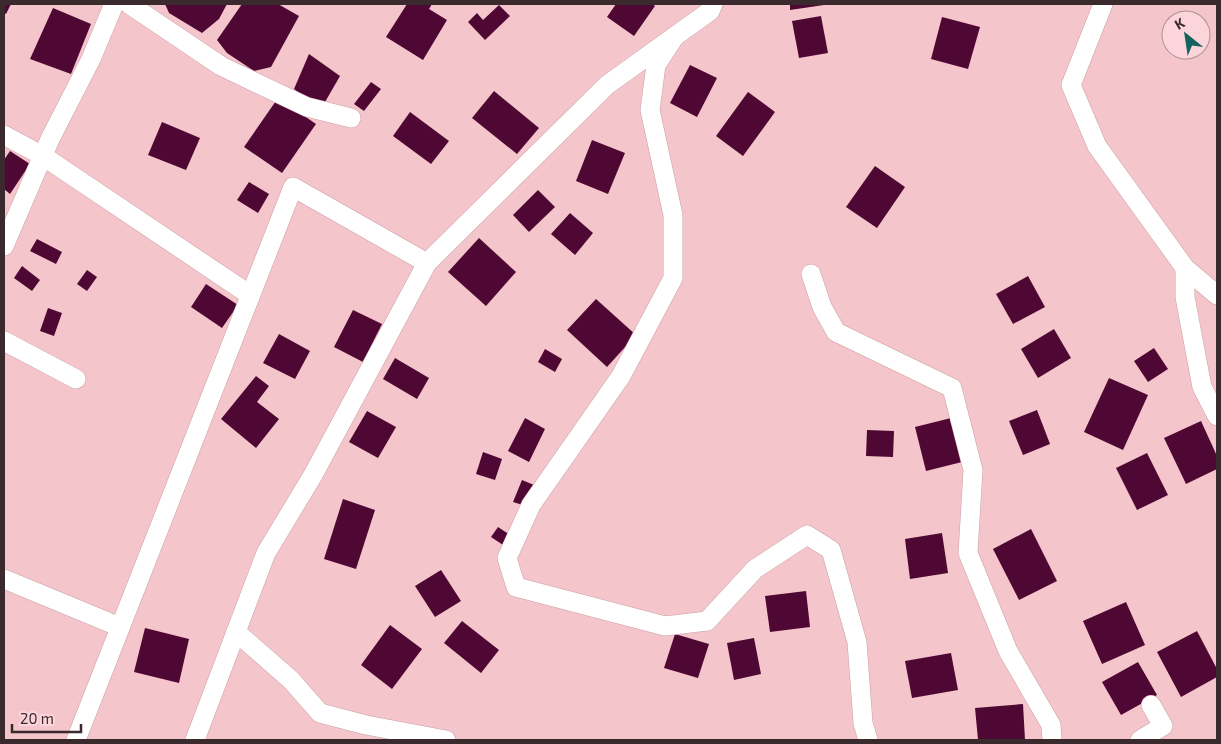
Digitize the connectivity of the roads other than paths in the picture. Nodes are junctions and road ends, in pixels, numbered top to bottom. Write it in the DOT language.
graph roads {
  1 [pos="114,4"];
  2 [pos="129,4"];
  3 [pos="714,4"];
  4 [pos="1103,4"];
  5 [pos="675,36"];
  6 [pos="351,118"];
  7 [pos="4,135"];
  8 [pos="43,156"];
  9 [pos="4,246"];
  10 [pos="427,263"];
  11 [pos="1185,268"];
  12 [pos="811,274"];
  13 [pos="1217,294"];
  14 [pos="250,295"];
  15 [pos="4,341"];
  16 [pos="76,379"];
  17 [pos="1217,416"];
  18 [pos="4,579"];
  19 [pos="120,627"];
  20 [pos="236,632"];
  21 [pos="1151,705"];
  22 [pos="76,740"];
  23 [pos="196,740"];
  24 [pos="446,740"];
  25 [pos="868,740"];
  26 [pos="1052,740"];
  27 [pos="1140,740"];
  1 -- 8 [label="street"];
  2 -- 6 [label="street"];
  3 -- 5 [label="street"];
  4 -- 11 [label="street"];
  5 -- 10 [label="street"];
  5 -- 25 [label="street"];
  7 -- 8 [label="street"];
  8 -- 9 [label="street"];
  8 -- 14 [label="street"];
  10 -- 14 [label="street"];
  10 -- 20 [label="street"];
  11 -- 13 [label="street"];
  11 -- 17 [label="street"];
  12 -- 26 [label="street"];
  14 -- 19 [label="street"];
  15 -- 16 [label="street"];
  18 -- 19 [label="street"];
  19 -- 22 [label="street"];
  20 -- 23 [label="street"];
  20 -- 24 [label="street"];
  21 -- 27 [label="street"];
}
